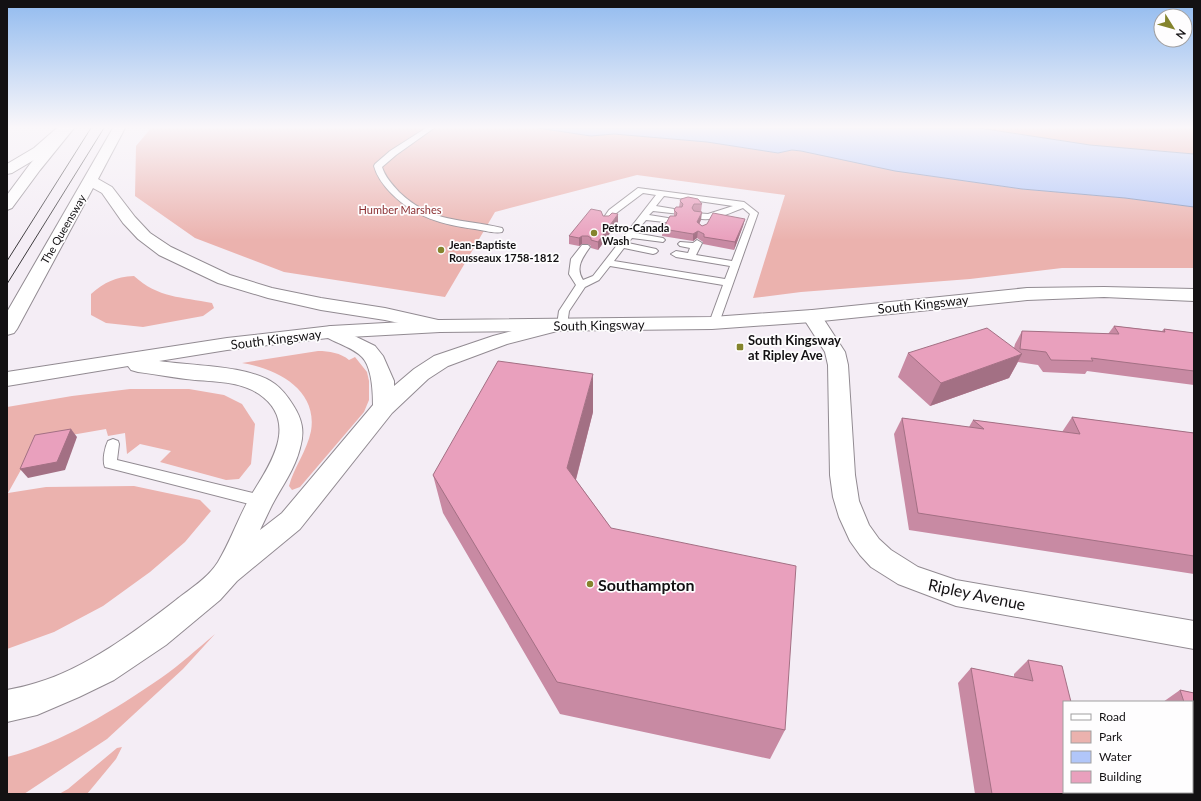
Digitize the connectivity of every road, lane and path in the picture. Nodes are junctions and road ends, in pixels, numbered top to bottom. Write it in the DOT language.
graph roads {
  1 [pos="36,165"];
  2 [pos="99,165"];
  3 [pos="379,165"];
  4 [pos="90,181"];
  5 [pos="662,193"];
  6 [pos="7,205"];
  7 [pos="744,205"];
  8 [pos="651,208"];
  9 [pos="677,212"];
  10 [pos="697,215"];
  11 [pos="644,216"];
  12 [pos="708,217"];
  13 [pos="606,220"];
  14 [pos="671,221"];
  15 [pos="704,226"];
  16 [pos="499,230"];
  17 [pos="628,235"];
  18 [pos="660,240"];
  19 [pos="683,244"];
  20 [pos="622,245"];
  21 [pos="585,247"];
  22 [pos="653,251"];
  23 [pos="676,254"];
  24 [pos="691,256"];
  25 [pos="608,263"];
  26 [pos="736,264"];
  27 [pos="729,283"];
  28 [pos="582,285"];
  29 [pos="1194,295"];
  30 [pos="812,316"];
  31 [pos="714,323"];
  32 [pos="560,325"];
  33 [pos="440,326"];
  34 [pos="7,329"];
  35 [pos="331,332"];
  36 [pos="117,362"];
  37 [pos="7,379"];
  38 [pos="384,407"];
  39 [pos="113,444"];
  40 [pos="261,501"];
  41 [pos="227,572"];
  42 [pos="1194,635"];
  43 [pos="7,706"];
  1 -- 6 [label="main road"];
  2 -- 4 [label="main road, The Queensway"];
  3 -- 16 [label="lane"];
  4 -- 33 [label="main road"];
  4 -- 34 [label="main road, The Queensway"];
  5 -- 7 [label="lane"];
  5 -- 8 [label="lane"];
  5 -- 13 [label="lane"];
  7 -- 12 [label="lane"];
  7 -- 26 [label="lane"];
  8 -- 9 [label="lane"];
  8 -- 11 [label="lane"];
  10 -- 12 [label="lane"];
  11 -- 14 [label="lane"];
  11 -- 17 [label="lane"];
  12 -- 15 [label="lane"];
  17 -- 18 [label="lane"];
  17 -- 20 [label="lane"];
  19 -- 24 [label="lane"];
  20 -- 22 [label="lane"];
  20 -- 25 [label="lane"];
  21 -- 28 [label="lane"];
  23 -- 24 [label="lane"];
  24 -- 26 [label="lane"];
  25 -- 27 [label="lane"];
  25 -- 28 [label="lane"];
  26 -- 27 [label="lane"];
  27 -- 31 [label="lane"];
  28 -- 32 [label="lane"];
  29 -- 30 [label="main road, South Kingsway"];
  30 -- 31 [label="main road, South Kingsway"];
  30 -- 42 [label="main road, Ripley Avenue"];
  31 -- 32 [label="main road, South Kingsway"];
  32 -- 33 [label="main road, South Kingsway"];
  32 -- 38 [label="main road"];
  33 -- 35 [label="main road, South Kingsway"];
  35 -- 36 [label="main road, South Kingsway"];
  35 -- 38 [label="main road"];
  36 -- 37 [label="main road, South Kingsway"];
  36 -- 40 [label="main road"];
  38 -- 41 [label="main road"];
  39 -- 40 [label="lane"];
  40 -- 41 [label="main road"];
  41 -- 43 [label="main road"];
}
